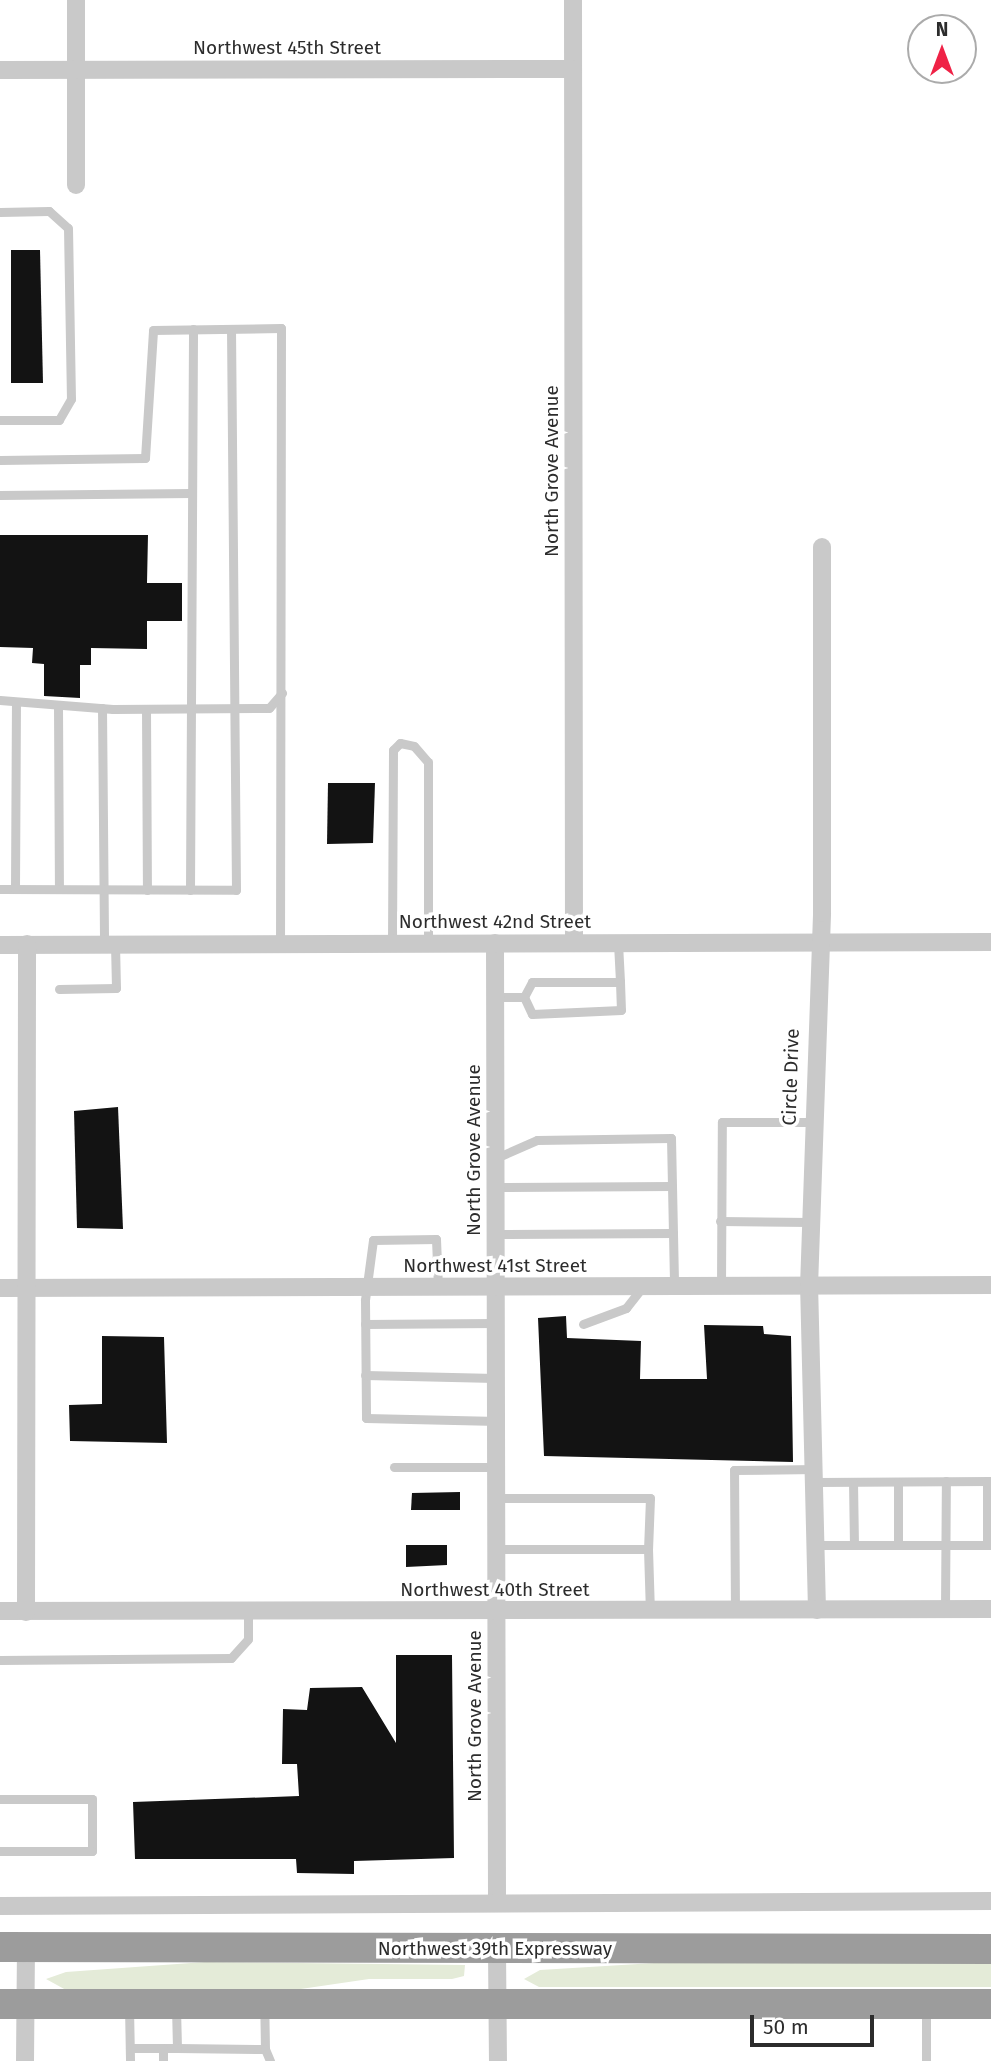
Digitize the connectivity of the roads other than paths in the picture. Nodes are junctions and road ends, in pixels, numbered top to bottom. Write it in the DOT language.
graph roads {
  1 [pos="76,0"];
  2 [pos="573,0"];
  3 [pos="573,69"];
  4 [pos="0,70"];
  5 [pos="76,70"];
  6 [pos="76,185"];
  7 [pos="0,212"];
  8 [pos="231,328"];
  9 [pos="192,329"];
  10 [pos="0,420"];
  11 [pos="0,460"];
  12 [pos="191,493"];
  13 [pos="0,495"];
  14 [pos="822,547"];
  15 [pos="282,693"];
  16 [pos="0,700"];
  17 [pos="16,705"];
  18 [pos="58,706"];
  19 [pos="102,708"];
  20 [pos="190,708"];
  21 [pos="236,708"];
  22 [pos="146,709"];
  23 [pos="0,889"];
  24 [pos="15,889"];
  25 [pos="59,889"];
  26 [pos="104,890"];
  27 [pos="147,890"];
  28 [pos="190,890"];
  29 [pos="991,942"];
  30 [pos="280,943"];
  31 [pos="392,943"];
  32 [pos="428,943"];
  33 [pos="495,943"];
  34 [pos="574,943"];
  35 [pos="618,943"];
  36 [pos="819,943"];
  37 [pos="27,944"];
  38 [pos="110,944"];
  39 [pos="0,945"];
  40 [pos="620,982"];
  41 [pos="59,989"];
  42 [pos="495,997"];
  43 [pos="524,997"];
  44 [pos="811,1122"];
  45 [pos="494,1158"];
  46 [pos="672,1186"];
  47 [pos="495,1187"];
  48 [pos="720,1221"];
  49 [pos="810,1222"];
  50 [pos="673,1233"];
  51 [pos="495,1234"];
  52 [pos="674,1285"];
  53 [pos="991,1285"];
  54 [pos="495,1286"];
  55 [pos="643,1286"];
  56 [pos="438,1287"];
  57 [pos="809,1287"];
  58 [pos="27,1288"];
  59 [pos="369,1288"];
  60 [pos="0,1289"];
  61 [pos="721,1289"];
  62 [pos="495,1323"];
  63 [pos="365,1324"];
  64 [pos="583,1324"];
  65 [pos="365,1375"];
  66 [pos="495,1378"];
  67 [pos="500,1421"];
  68 [pos="394,1467"];
  69 [pos="496,1467"];
  70 [pos="816,1476"];
  71 [pos="946,1481"];
  72 [pos="989,1481"];
  73 [pos="853,1482"];
  74 [pos="898,1482"];
  75 [pos="496,1498"];
  76 [pos="816,1545"];
  77 [pos="853,1545"];
  78 [pos="898,1545"];
  79 [pos="947,1545"];
  80 [pos="989,1545"];
  81 [pos="496,1549"];
  82 [pos="648,1549"];
  83 [pos="817,1609"];
  84 [pos="945,1609"];
  85 [pos="991,1609"];
  86 [pos="735,1610"];
  87 [pos="0,1611"];
  88 [pos="496,1611"];
  89 [pos="649,1611"];
  90 [pos="26,1612"];
  91 [pos="248,1612"];
  92 [pos="0,1660"];
  93 [pos="0,1799"];
  94 [pos="0,1852"];
  95 [pos="497,1902"];
  96 [pos="991,1902"];
  97 [pos="0,1906"];
  98 [pos="13,1947"];
  99 [pos="991,1949"];
  100 [pos="498,1950"];
  101 [pos="12,2004"];
  102 [pos="926,2004"];
  103 [pos="991,2004"];
  104 [pos="129,2005"];
  105 [pos="176,2005"];
  106 [pos="264,2005"];
  107 [pos="497,2005"];
  108 [pos="130,2048"];
  109 [pos="163,2048"];
  110 [pos="177,2048"];
  111 [pos="265,2049"];
  112 [pos="25,2061"];
  113 [pos="130,2061"];
  114 [pos="163,2061"];
  115 [pos="270,2061"];
  116 [pos="498,2061"];
  117 [pos="926,2061"];
  1 -- 5 [label="street"];
  2 -- 3 [label="street, North Grove Avenue"];
  3 -- 5 [label="street, Northwest 45th Street"];
  3 -- 34 [label="street, North Grove Avenue"];
  4 -- 5 [label="street, Northwest 45th Street"];
  5 -- 6 [label="street"];
  7 -- 10 [label="lane"];
  8 -- 9 [label="lane"];
  8 -- 15 [label="lane"];
  8 -- 21 [label="lane"];
  9 -- 11 [label="lane"];
  9 -- 12 [label="lane"];
  12 -- 13 [label="lane"];
  12 -- 20 [label="lane"];
  14 -- 36 [label="street, Circle Drive"];
  15 -- 21 [label="lane"];
  15 -- 30 [label="lane"];
  16 -- 17 [label="lane"];
  17 -- 18 [label="lane"];
  17 -- 24 [label="lane"];
  18 -- 19 [label="lane"];
  18 -- 25 [label="lane"];
  19 -- 22 [label="lane"];
  19 -- 26 [label="lane"];
  20 -- 21 [label="lane"];
  20 -- 22 [label="lane"];
  20 -- 28 [label="lane"];
  21 -- 28 [label="lane"];
  22 -- 27 [label="lane"];
  23 -- 24 [label="lane"];
  24 -- 25 [label="lane"];
  25 -- 26 [label="lane"];
  26 -- 27 [label="lane"];
  26 -- 38 [label="lane"];
  27 -- 28 [label="lane"];
  29 -- 36 [label="street, Northwest 42nd Street"];
  30 -- 31 [label="street, Northwest 42nd Street"];
  30 -- 38 [label="street, Northwest 42nd Street"];
  31 -- 32 [label="street, Northwest 42nd Street"];
  31 -- 32 [label="lane"];
  32 -- 33 [label="street, Northwest 42nd Street"];
  33 -- 34 [label="street, Northwest 42nd Street"];
  33 -- 42 [label="street, North Grove Avenue"];
  34 -- 35 [label="street, Northwest 42nd Street"];
  35 -- 36 [label="street, Northwest 42nd Street"];
  35 -- 40 [label="lane"];
  36 -- 44 [label="street, Circle Drive"];
  37 -- 38 [label="street, Northwest 42nd Street"];
  37 -- 39 [label="street, Northwest 42nd Street"];
  37 -- 58 [label="street"];
  38 -- 41 [label="lane"];
  40 -- 43 [label="lane"];
  40 -- 43 [label="lane"];
  42 -- 43 [label="lane"];
  42 -- 45 [label="street, North Grove Avenue"];
  44 -- 48 [label="lane"];
  44 -- 49 [label="street, Circle Drive"];
  45 -- 46 [label="lane"];
  45 -- 47 [label="street, North Grove Avenue"];
  46 -- 47 [label="lane"];
  46 -- 50 [label="lane"];
  47 -- 51 [label="street, North Grove Avenue"];
  48 -- 49 [label="lane"];
  48 -- 61 [label="lane"];
  49 -- 57 [label="street, Circle Drive"];
  50 -- 51 [label="lane"];
  50 -- 52 [label="lane"];
  51 -- 54 [label="street, North Grove Avenue"];
  52 -- 55 [label="street, Northwest 41st Street"];
  52 -- 61 [label="street, Northwest 41st Street"];
  53 -- 57 [label="street, Northwest 41st Street"];
  54 -- 55 [label="street, Northwest 41st Street"];
  54 -- 56 [label="street, Northwest 41st Street"];
  54 -- 62 [label="street, North Grove Avenue"];
  55 -- 64 [label="lane"];
  56 -- 59 [label="street, Northwest 41st Street"];
  56 -- 59 [label="lane"];
  57 -- 61 [label="street, Northwest 41st Street"];
  57 -- 70 [label="street, Circle Drive"];
  58 -- 59 [label="street, Northwest 41st Street"];
  58 -- 60 [label="street, Northwest 41st Street"];
  58 -- 90 [label="street"];
  59 -- 63 [label="lane"];
  62 -- 63 [label="lane"];
  62 -- 66 [label="street, North Grove Avenue"];
  63 -- 65 [label="lane"];
  65 -- 66 [label="lane"];
  65 -- 67 [label="lane"];
  66 -- 67 [label="street, North Grove Avenue"];
  67 -- 69 [label="street, North Grove Avenue"];
  68 -- 69 [label="lane"];
  69 -- 75 [label="street, North Grove Avenue"];
  70 -- 73 [label="lane"];
  70 -- 76 [label="street, Circle Drive"];
  70 -- 86 [label="lane"];
  71 -- 72 [label="lane"];
  71 -- 74 [label="lane"];
  71 -- 79 [label="lane"];
  72 -- 80 [label="lane"];
  73 -- 74 [label="lane"];
  73 -- 77 [label="lane"];
  74 -- 78 [label="lane"];
  75 -- 81 [label="street, North Grove Avenue"];
  75 -- 82 [label="lane"];
  76 -- 77 [label="lane"];
  76 -- 83 [label="street, Circle Drive"];
  77 -- 78 [label="lane"];
  78 -- 79 [label="lane"];
  79 -- 80 [label="lane"];
  79 -- 84 [label="lane"];
  81 -- 82 [label="lane"];
  81 -- 88 [label="street, North Grove Avenue"];
  82 -- 89 [label="lane"];
  83 -- 84 [label="street, Northwest 40th Street"];
  83 -- 86 [label="street, Northwest 40th Street"];
  84 -- 85 [label="street, Northwest 40th Street"];
  86 -- 89 [label="street, Northwest 40th Street"];
  87 -- 90 [label="street, Northwest 40th Street"];
  88 -- 89 [label="street, Northwest 40th Street"];
  88 -- 91 [label="street, Northwest 40th Street"];
  88 -- 95 [label="street, North Grove Avenue"];
  90 -- 91 [label="street, Northwest 40th Street"];
  91 -- 92 [label="lane"];
  93 -- 94 [label="lane"];
  95 -- 96 [label="street"];
  95 -- 97 [label="street"];
  98 -- 100 [label="highway, Northwest 39th Expressway"];
  98 -- 101 [label="street"];
  99 -- 100 [label="highway, Northwest 39th Expressway"];
  100 -- 107 [label="street"];
  101 -- 104 [label="highway"];
  101 -- 112 [label="street"];
  102 -- 103 [label="highway"];
  102 -- 107 [label="highway"];
  102 -- 117 [label="lane"];
  104 -- 105 [label="highway"];
  104 -- 108 [label="lane"];
  105 -- 106 [label="highway"];
  105 -- 110 [label="lane"];
  106 -- 107 [label="highway"];
  106 -- 111 [label="lane"];
  107 -- 116 [label="street"];
  108 -- 109 [label="lane"];
  108 -- 113 [label="lane"];
  109 -- 110 [label="lane"];
  109 -- 114 [label="lane"];
  110 -- 111 [label="lane"];
  111 -- 115 [label="lane"];
}
